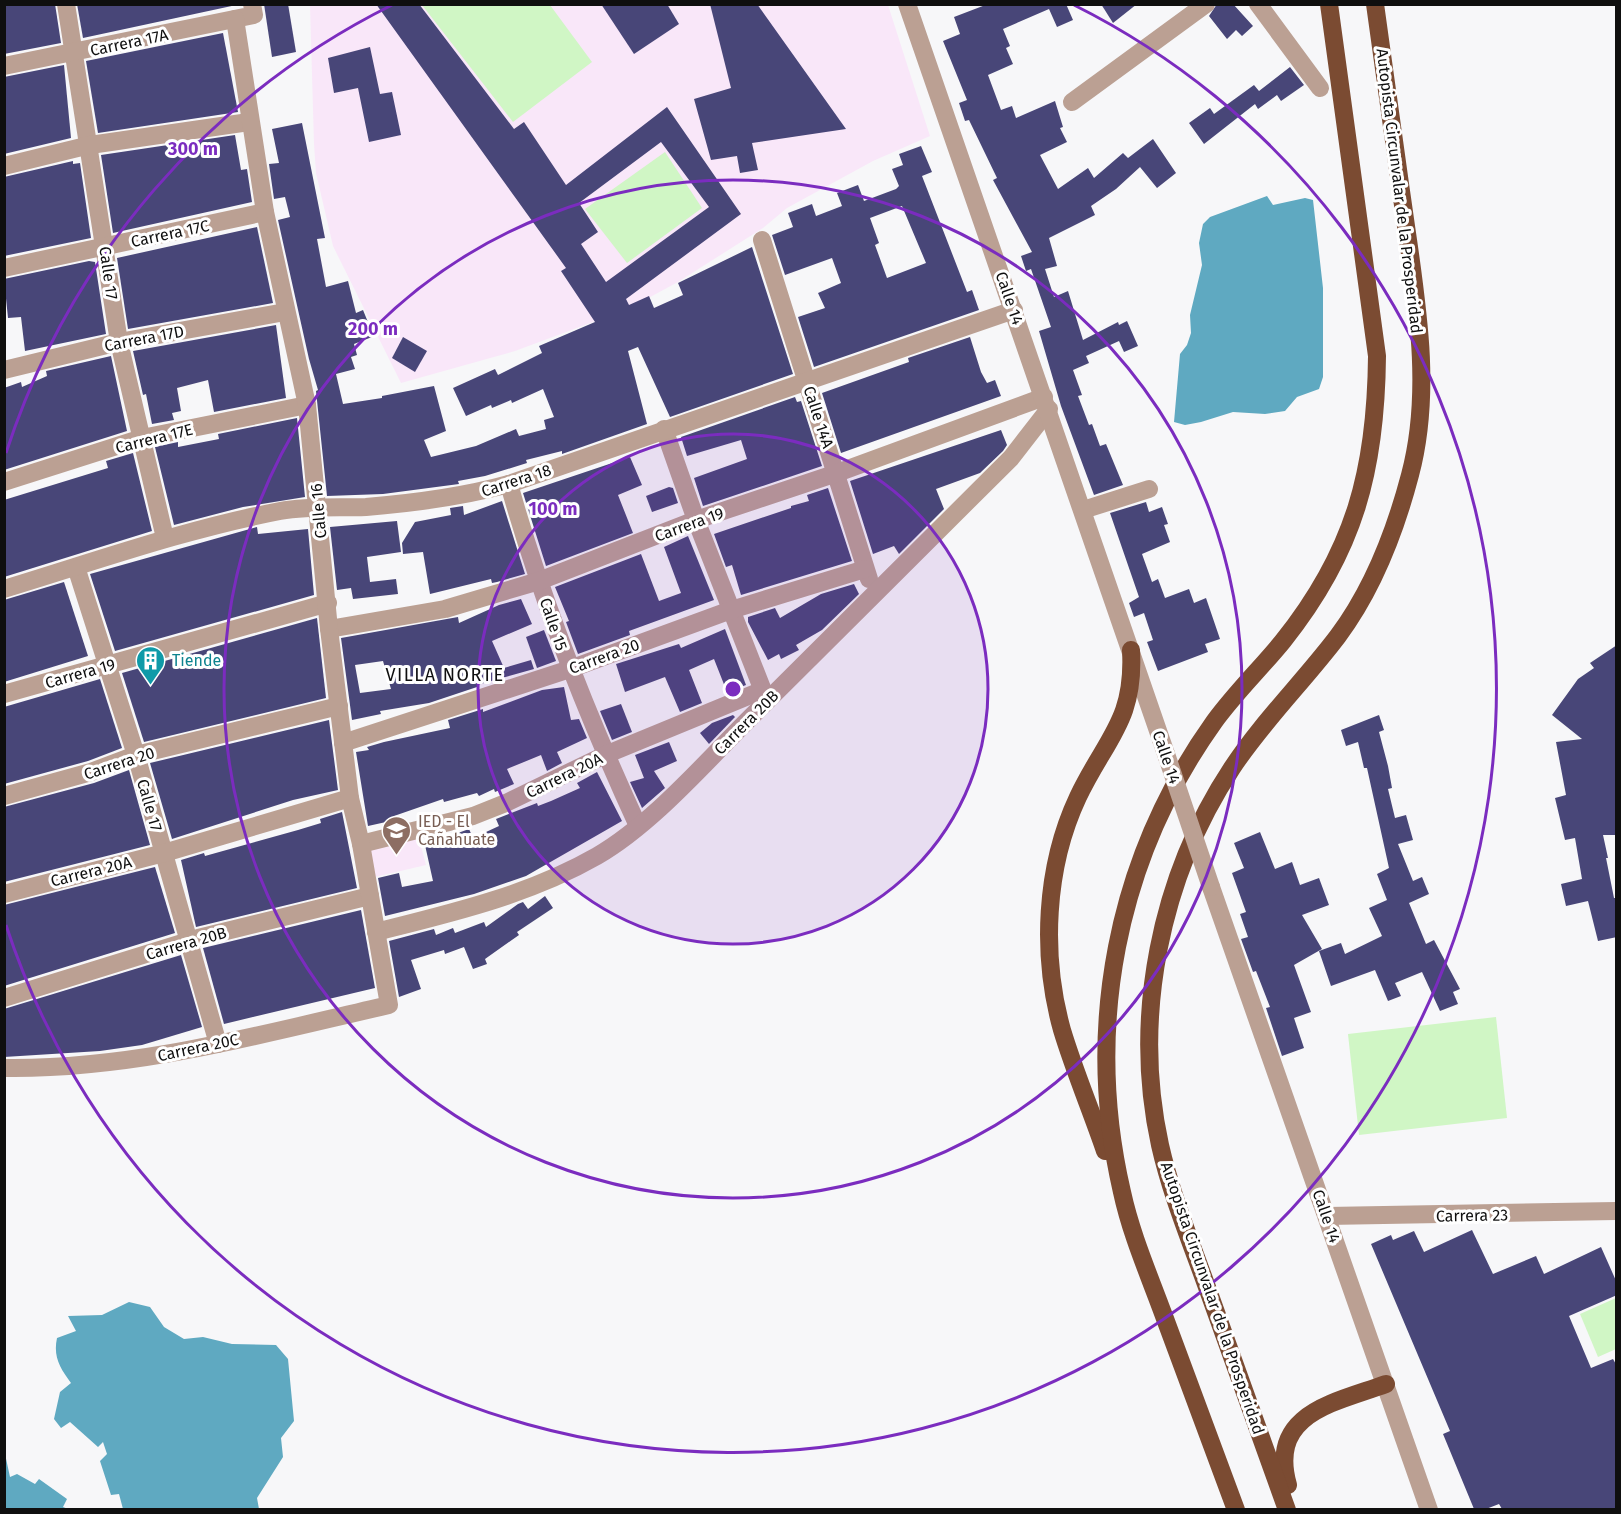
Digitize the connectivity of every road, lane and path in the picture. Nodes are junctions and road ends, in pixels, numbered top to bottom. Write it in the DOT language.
graph roads {
  1 [pos="66,4"];
  2 [pos="907,4"];
  3 [pos="1206,4"];
  4 [pos="1258,4"];
  5 [pos="1329,4"];
  6 [pos="1375,4"];
  7 [pos="253,10"];
  8 [pos="235,19"];
  9 [pos="74,53"];
  10 [pos="4,66"];
  11 [pos="1320,88"];
  12 [pos="1072,102"];
  13 [pos="249,122"];
  14 [pos="90,145"];
  15 [pos="4,166"];
  16 [pos="265,212"];
  17 [pos="762,240"];
  18 [pos="105,246"];
  19 [pos="4,268"];
  20 [pos="1014,310"];
  21 [pos="285,312"];
  22 [pos="119,342"];
  23 [pos="4,370"];
  24 [pos="808,382"];
  25 [pos="1047,403"];
  26 [pos="308,405"];
  27 [pos="664,429"];
  28 [pos="142,438"];
  29 [pos="837,473"];
  30 [pos="4,482"];
  31 [pos="509,484"];
  32 [pos="1149,489"];
  33 [pos="317,506"];
  34 [pos="1083,510"];
  35 [pos="696,520"];
  36 [pos="165,538"];
  37 [pos="76,567"];
  38 [pos="866,569"];
  39 [pos="539,581"];
  40 [pos="4,589"];
  41 [pos="874,595"];
  42 [pos="328,603"];
  43 [pos="732,610"];
  44 [pos="329,629"];
  45 [pos="1131,650"];
  46 [pos="106,665"];
  47 [pos="570,669"];
  48 [pos="4,694"];
  49 [pos="765,695"];
  50 [pos="339,706"];
  51 [pos="343,743"];
  52 [pos="136,755"];
  53 [pos="605,755"];
  54 [pos="4,796"];
  55 [pos="350,798"];
  56 [pos="638,826"];
  57 [pos="361,844"];
  58 [pos="164,853"];
  59 [pos="4,894"];
  60 [pos="370,896"];
  61 [pos="376,932"];
  62 [pos="189,941"];
  63 [pos="4,998"];
  64 [pos="389,1005"];
  65 [pos="218,1044"];
  66 [pos="4,1068"];
  67 [pos="1617,1211"];
  68 [pos="1328,1216"];
  69 [pos="1142,1254"];
  70 [pos="1386,1384"];
  71 [pos="1236,1509"];
  72 [pos="1287,1509"];
  73 [pos="1294,1509"];
  74 [pos="1429,1509"];
  1 -- 9 [label="street, Calle 17"];
  2 -- 20 [label="street, Calle 14"];
  3 -- 12 [label="street"];
  4 -- 11 [label="street"];
  5 -- 69 [label="highway"];
  6 -- 72 [label="highway, Autopista Circunvalar de la Prosperidad"];
  7 -- 8 [label="street, Carrera 17A"];
  8 -- 9 [label="street, Carrera 17A"];
  8 -- 13 [label="street, Calle 16"];
  9 -- 10 [label="street, Carrera 17A"];
  9 -- 14 [label="street, Calle 17"];
  13 -- 14 [label="street"];
  13 -- 16 [label="street, Calle 16"];
  14 -- 15 [label="street"];
  14 -- 18 [label="street, Calle 17"];
  16 -- 18 [label="street, Carrera 17C"];
  16 -- 21 [label="street, Calle 16"];
  17 -- 24 [label="street, Calle 14A"];
  18 -- 19 [label="street, Carrera 17C"];
  18 -- 22 [label="street, Calle 17"];
  20 -- 24 [label="street, Carrera 18"];
  20 -- 25 [label="street, Calle 14"];
  21 -- 22 [label="street, Carrera 17D"];
  21 -- 26 [label="street, Calle 16"];
  22 -- 23 [label="street, Carrera 17D"];
  22 -- 28 [label="street, Calle 17"];
  24 -- 27 [label="street, Carrera 18"];
  24 -- 29 [label="street, Calle 14A"];
  25 -- 29 [label="street, Carrera 19"];
  25 -- 34 [label="street, Calle 14"];
  25 -- 41 [label="street, Carrera 20B"];
  26 -- 28 [label="street, Carrera 17E"];
  26 -- 33 [label="street, Calle 16"];
  27 -- 31 [label="street, Carrera 18"];
  27 -- 35 [label="street"];
  28 -- 30 [label="street, Carrera 17E"];
  28 -- 36 [label="street, Calle 17"];
  29 -- 35 [label="street, Carrera 19"];
  29 -- 38 [label="street, Calle 14A"];
  31 -- 33 [label="street, Carrera 18"];
  31 -- 39 [label="street, Calle 15"];
  32 -- 34 [label="street"];
  33 -- 36 [label="street, Carrera 18"];
  33 -- 42 [label="street, Calle 16"];
  34 -- 45 [label="street, Calle 14"];
  35 -- 39 [label="street, Carrera 19"];
  35 -- 43 [label="street"];
  36 -- 37 [label="street, Carrera 18"];
  37 -- 40 [label="street, Carrera 18"];
  37 -- 46 [label="street, Calle 17"];
  38 -- 41 [label="street, Calle 14A"];
  38 -- 43 [label="street, Carrera 20"];
  39 -- 44 [label="street, Carrera 19"];
  39 -- 47 [label="street, Calle 15"];
  41 -- 49 [label="street, Carrera 20B"];
  42 -- 44 [label="street, Calle 16"];
  42 -- 46 [label="street, Carrera 19"];
  43 -- 47 [label="street, Carrera 20"];
  43 -- 49 [label="street"];
  44 -- 50 [label="street, Calle 16"];
  45 -- 68 [label="street, Calle 14, bridge"];
  45 -- 69 [label="highway"];
  46 -- 48 [label="street, Carrera 19"];
  46 -- 52 [label="street, Calle 17"];
  47 -- 51 [label="street, Carrera 20"];
  47 -- 53 [label="street, Calle 15"];
  49 -- 53 [label="street, Carrera 20A"];
  49 -- 56 [label="street, Carrera 20B"];
  50 -- 51 [label="street, Calle 16"];
  50 -- 52 [label="street, Carrera 20"];
  51 -- 55 [label="street, Calle 16"];
  52 -- 54 [label="street, Carrera 20"];
  52 -- 58 [label="street, Calle 17"];
  53 -- 56 [label="street, Calle 15"];
  53 -- 57 [label="street, Carrera 20A"];
  55 -- 57 [label="street, Calle 16"];
  55 -- 58 [label="street, Carrera 20A"];
  56 -- 61 [label="street, Carrera 20B"];
  57 -- 60 [label="street, Calle 16"];
  58 -- 59 [label="street, Carrera 20A"];
  58 -- 62 [label="street, Calle 17"];
  60 -- 61 [label="street, Calle 16"];
  60 -- 62 [label="street, Carrera 20B"];
  61 -- 64 [label="street, Calle 16"];
  62 -- 63 [label="street, Carrera 20B"];
  62 -- 65 [label="street, Calle 17"];
  64 -- 65 [label="street, Carrera 20C"];
  65 -- 66 [label="street, Carrera 20C"];
  67 -- 68 [label="street, Carrera 23"];
  68 -- 70 [label="street, Calle 14"];
  69 -- 71 [label="highway"];
  70 -- 73 [label="highway"];
  70 -- 74 [label="street, Calle 14"];
}
